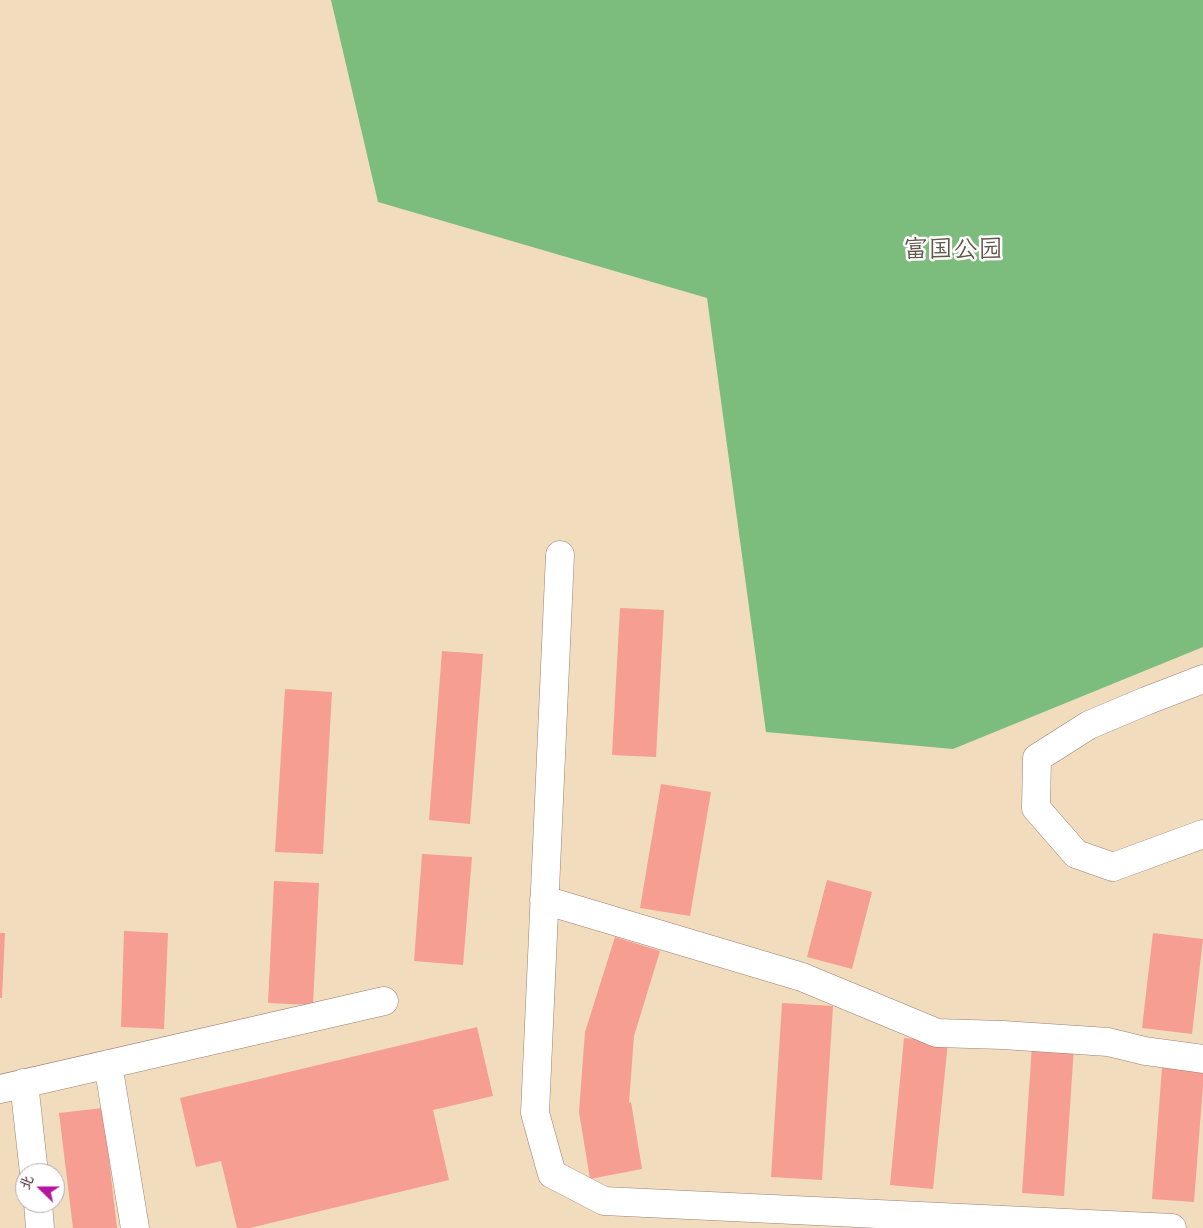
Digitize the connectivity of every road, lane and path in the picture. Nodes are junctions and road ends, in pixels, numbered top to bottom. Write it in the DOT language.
graph roads {
  1 [pos="560,555"];
  2 [pos="1203,679"];
  3 [pos="1203,834"];
  4 [pos="544,900"];
  5 [pos="384,1001"];
  6 [pos="1203,1059"];
  7 [pos="108,1064"];
  8 [pos="12,1086"];
  9 [pos="31,1163"];
  10 [pos="39,1213"];
  11 [pos="40,1228"];
  12 [pos="135,1228"];
  13 [pos="1172,1228"];
  1 -- 4 [label="street"];
  2 -- 3 [label="street"];
  4 -- 6 [label="street"];
  4 -- 13 [label="street"];
  5 -- 7 [label="street"];
  7 -- 8 [label="street"];
  7 -- 12 [label="street"];
  8 -- 9 [label="street"];
  10 -- 11 [label="street"];
}
